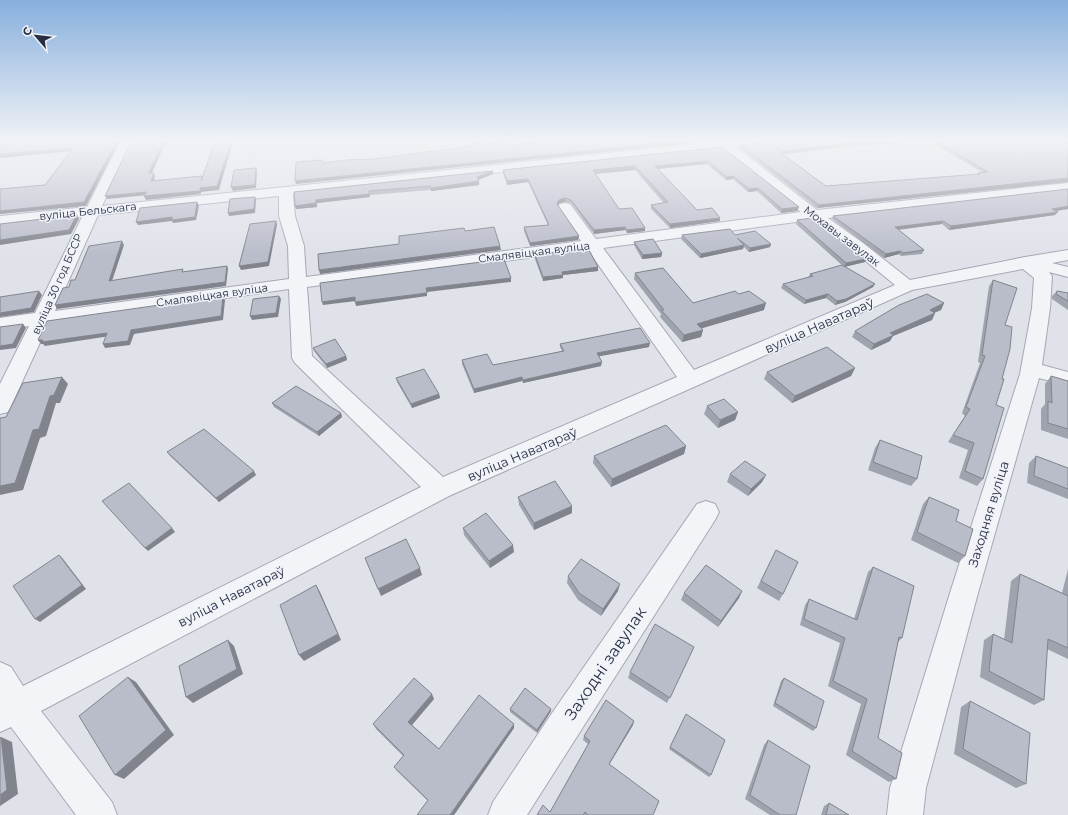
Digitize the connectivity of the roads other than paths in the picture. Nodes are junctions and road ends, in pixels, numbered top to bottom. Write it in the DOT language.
graph roads {
  1 [pos="107,180"];
  2 [pos="386,180"];
  3 [pos="770,180"];
  4 [pos="1068,187"];
  5 [pos="286,191"];
  6 [pos="565,207"];
  7 [pos="91,211"];
  8 [pos="814,215"];
  9 [pos="0,221"];
  10 [pos="593,245"];
  11 [pos="1068,255"];
  12 [pos="1025,262"];
  13 [pos="1068,272"];
  14 [pos="297,283"];
  15 [pos="907,286"];
  16 [pos="42,318"];
  17 [pos="0,324"];
  18 [pos="1031,369"];
  19 [pos="1068,379"];
  20 [pos="691,381"];
  21 [pos="0,406"];
  22 [pos="440,489"];
  23 [pos="706,512"];
  24 [pos="5,700"];
  25 [pos="99,815"];
  26 [pos="506,815"];
  27 [pos="905,815"];
  1 -- 7 [label="street, вуліца 30 год БССР"];
  2 -- 5 [label="street, вуліца Бельскага"];
  3 -- 8 [label="street, Мохавы завулак"];
  4 -- 8 [label="street, Смалявіцкая вуліца"];
  5 -- 7 [label="street, вуліца Бельскага"];
  5 -- 14 [label="street"];
  6 -- 10 [label="street"];
  7 -- 9 [label="street, вуліца Бельскага"];
  7 -- 16 [label="street, вуліца 30 год БССР"];
  8 -- 10 [label="street, Смалявіцкая вуліца"];
  8 -- 15 [label="street, Мохавы завулак"];
  10 -- 14 [label="street, Смалявіцкая вуліца"];
  10 -- 20 [label="street"];
  11 -- 12 [label="street, вуліца Наватараў"];
  12 -- 13 [label="street"];
  12 -- 15 [label="street, вуліца Наватараў"];
  12 -- 18 [label="street, Заходняя вуліца"];
  14 -- 16 [label="street, Смалявіцкая вуліца"];
  14 -- 22 [label="street"];
  15 -- 20 [label="street, вуліца Наватараў"];
  16 -- 17 [label="street, Смалявіцкая вуліца"];
  16 -- 21 [label="street, вуліца 30 год БССР"];
  18 -- 19 [label="street"];
  18 -- 27 [label="street, Заходняя вуліца"];
  20 -- 22 [label="street, вуліца Наватараў"];
  22 -- 24 [label="street, вуліца Наватараў"];
  23 -- 26 [label="street, Заходні завулак"];
  24 -- 25 [label="street"];
}
